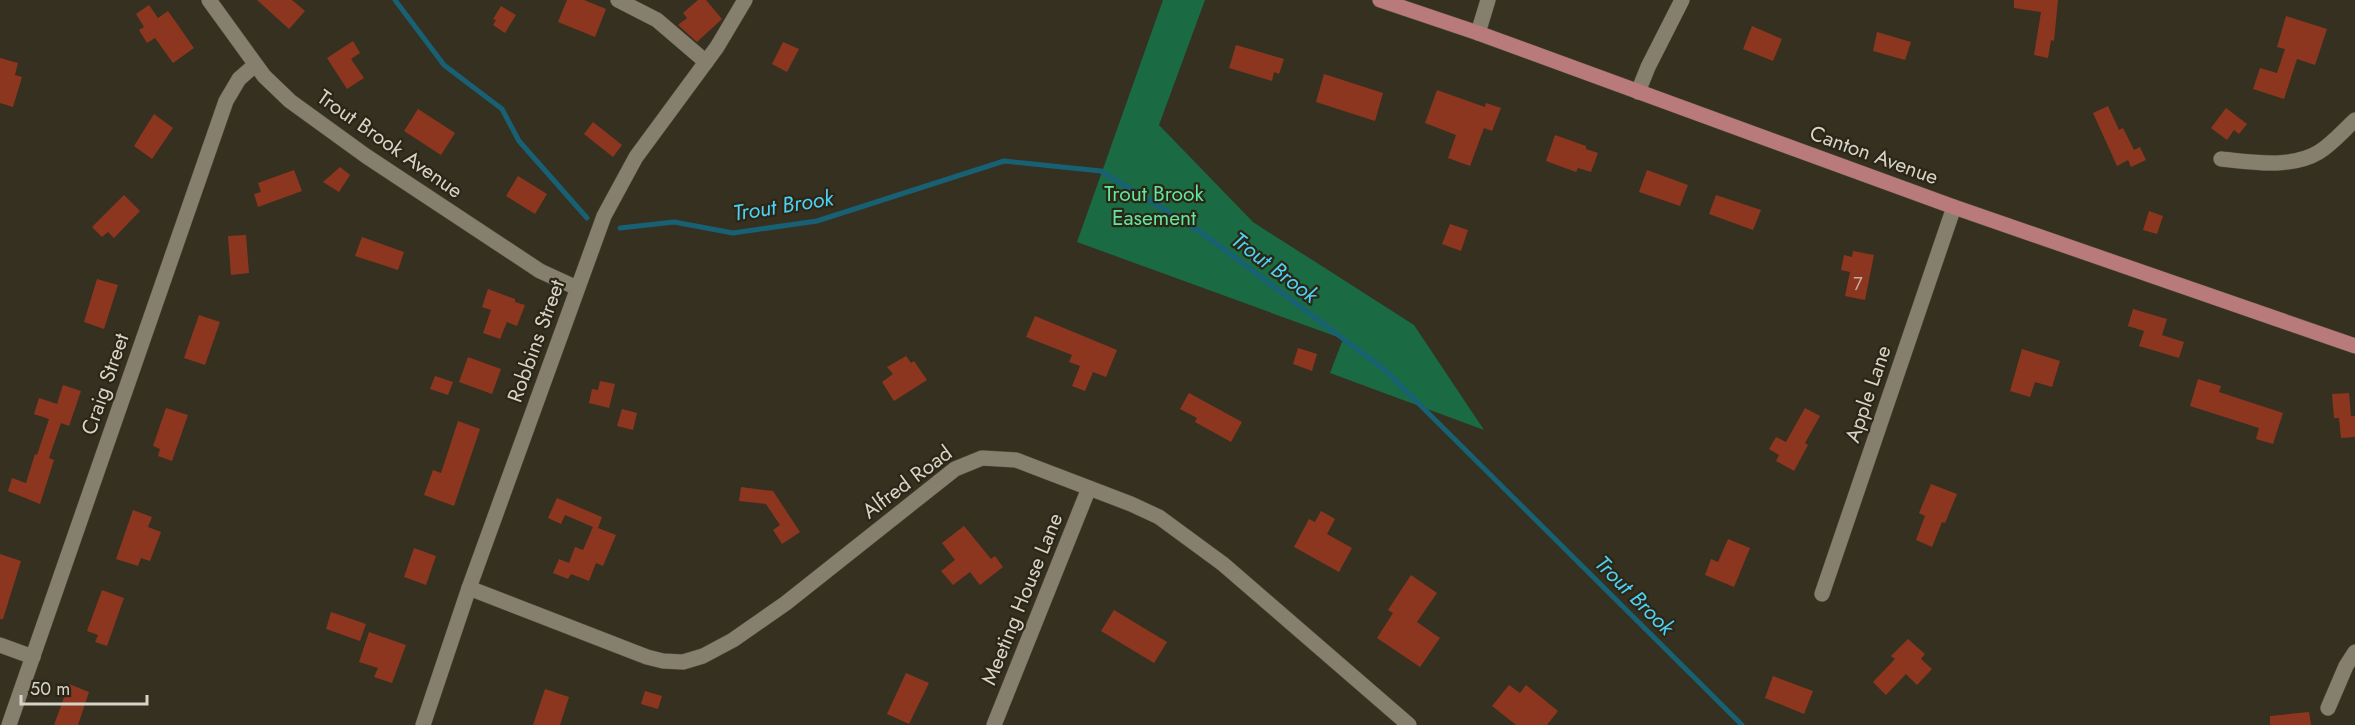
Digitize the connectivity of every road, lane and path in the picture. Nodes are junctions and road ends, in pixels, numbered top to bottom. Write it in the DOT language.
graph roads {
  1 [pos="209,0"];
  2 [pos="618,0"];
  3 [pos="745,0"];
  4 [pos="1380,0"];
  5 [pos="1488,0"];
  6 [pos="1682,0"];
  7 [pos="1478,33"];
  8 [pos="706,62"];
  9 [pos="255,65"];
  10 [pos="1638,92"];
  11 [pos="2355,120"];
  12 [pos="2221,159"];
  13 [pos="1954,207"];
  14 [pos="578,288"];
  15 [pos="2355,346"];
  16 [pos="1089,488"];
  17 [pos="469,588"];
  18 [pos="1822,594"];
  19 [pos="0,645"];
  20 [pos="2355,652"];
  21 [pos="33,657"];
  22 [pos="2328,708"];
  23 [pos="1400,722"];
  24 [pos="9,725"];
  25 [pos="423,725"];
  26 [pos="994,725"];
  1 -- 9 [label="street, Trout Brook Avenue"];
  2 -- 8 [label="street"];
  3 -- 8 [label="street, Robbins Street"];
  4 -- 7 [label="main road, Canton Avenue"];
  5 -- 7 [label="street"];
  6 -- 10 [label="street"];
  7 -- 10 [label="main road, Canton Avenue"];
  8 -- 14 [label="street, Robbins Street"];
  9 -- 14 [label="street, Trout Brook Avenue"];
  9 -- 21 [label="street, Craig Street"];
  10 -- 13 [label="main road, Canton Avenue"];
  11 -- 12 [label="street"];
  13 -- 15 [label="main road, Canton Avenue"];
  13 -- 18 [label="street, Apple Lane"];
  14 -- 17 [label="street, Robbins Street"];
  16 -- 17 [label="street, Alfred Road"];
  16 -- 23 [label="street, Alfred Road"];
  16 -- 26 [label="street, Meeting House Lane"];
  17 -- 25 [label="street, Robbins Street"];
  19 -- 21 [label="street"];
  20 -- 22 [label="street"];
  21 -- 24 [label="street, Craig Street"];
}
